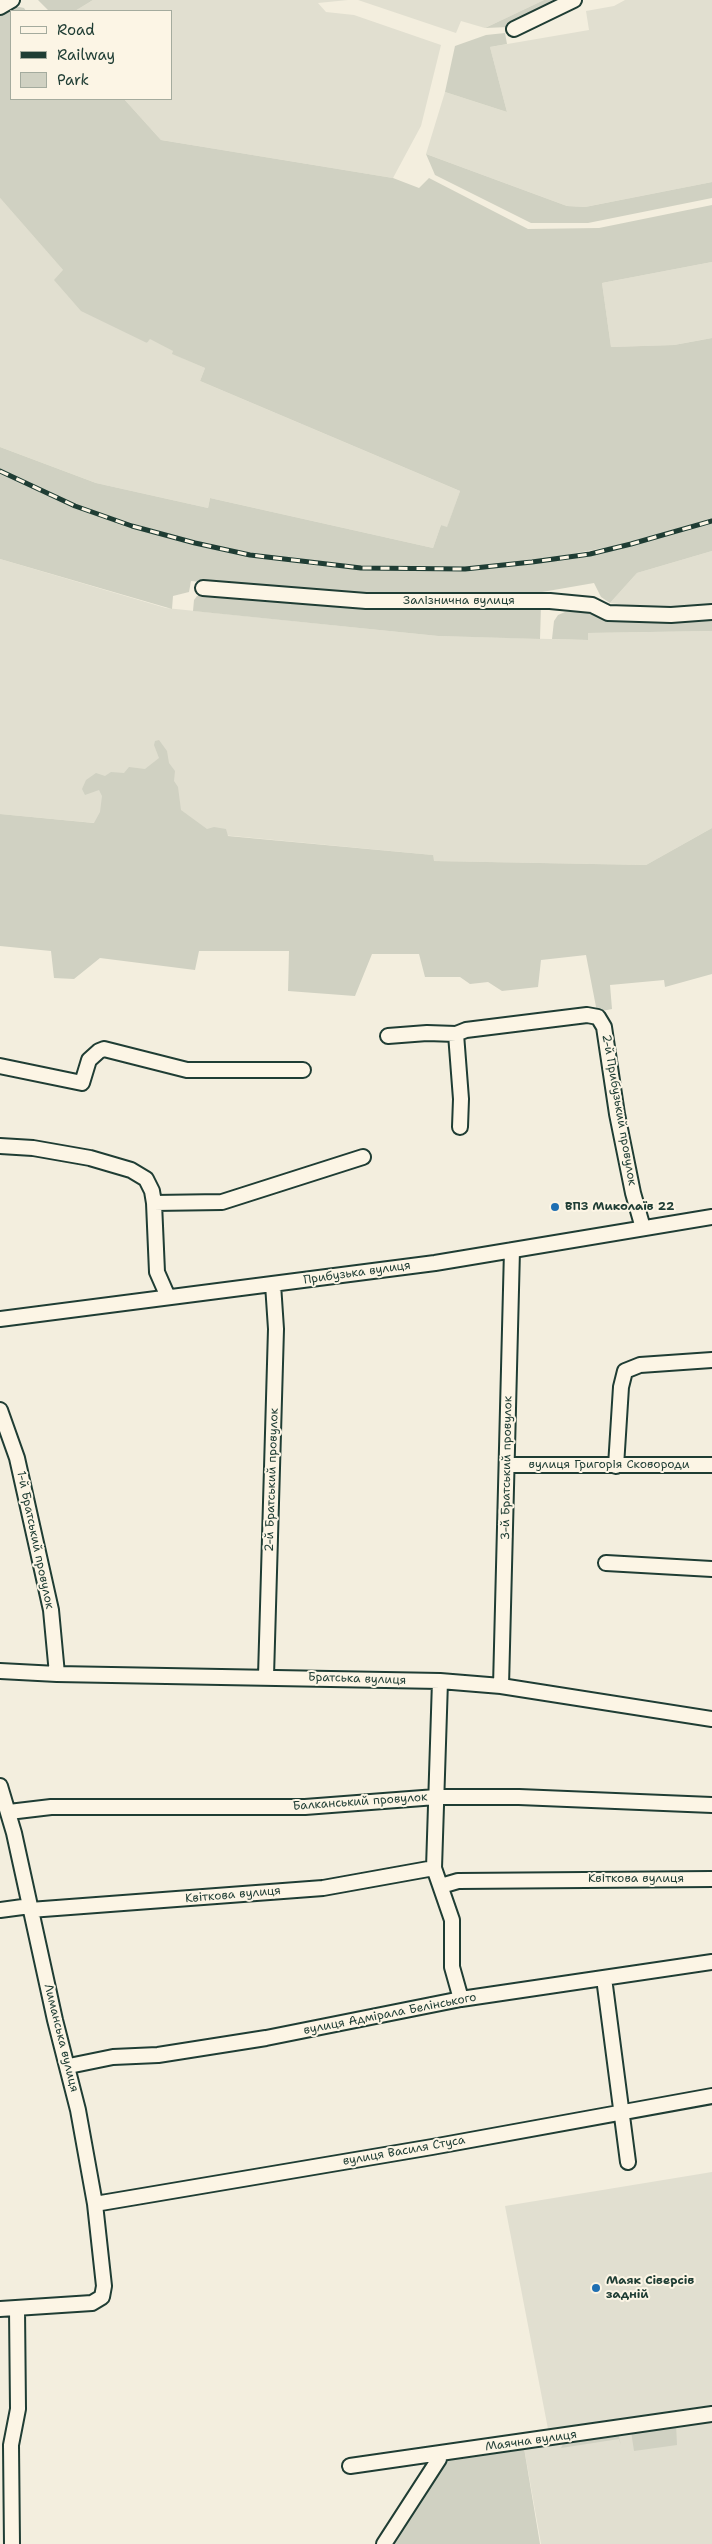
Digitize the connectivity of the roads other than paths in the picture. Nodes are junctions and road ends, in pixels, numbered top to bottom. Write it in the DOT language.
graph roads {
  1 [pos="12,0"];
  2 [pos="574,0"];
  3 [pos="0,7"];
  4 [pos="514,29"];
  5 [pos="204,588"];
  6 [pos="712,612"];
  7 [pos="456,1034"];
  8 [pos="388,1036"];
  9 [pos="0,1066"];
  10 [pos="304,1070"];
  11 [pos="460,1127"];
  12 [pos="0,1146"];
  13 [pos="364,1157"];
  14 [pos="154,1203"];
  15 [pos="712,1217"];
  16 [pos="643,1228"];
  17 [pos="512,1250"];
  18 [pos="273,1284"];
  19 [pos="168,1297"];
  20 [pos="0,1319"];
  21 [pos="712,1360"];
  22 [pos="0,1410"];
  23 [pos="507,1464"];
  24 [pos="712,1465"];
  25 [pos="616,1466"];
  26 [pos="606,1563"];
  27 [pos="712,1569"];
  28 [pos="0,1671"];
  29 [pos="57,1674"];
  30 [pos="266,1676"];
  31 [pos="440,1681"];
  32 [pos="501,1686"];
  33 [pos="712,1719"];
  34 [pos="0,1786"];
  35 [pos="436,1797"];
  36 [pos="712,1805"];
  37 [pos="9,1812"];
  38 [pos="434,1868"];
  39 [pos="712,1878"];
  40 [pos="441,1886"];
  41 [pos="30,1908"];
  42 [pos="0,1910"];
  43 [pos="712,1962"];
  44 [pos="604,1978"];
  45 [pos="461,1999"];
  46 [pos="69,2066"];
  47 [pos="712,2096"];
  48 [pos="623,2111"];
  49 [pos="628,2162"];
  50 [pos="95,2204"];
  51 [pos="0,2309"];
  52 [pos="17,2309"];
  53 [pos="712,2414"];
  54 [pos="440,2454"];
  55 [pos="350,2466"];
  56 [pos="12,2544"];
  57 [pos="384,2544"];
  1 -- 3 [label="street"];
  2 -- 4 [label="street"];
  5 -- 6 [label="street, Залізнична вулиця"];
  7 -- 8 [label="street, 2-й Прибузький провулок"];
  7 -- 11 [label="street"];
  7 -- 16 [label="street, 2-й Прибузький провулок"];
  9 -- 10 [label="street"];
  12 -- 14 [label="street"];
  13 -- 14 [label="street"];
  14 -- 19 [label="street"];
  15 -- 16 [label="street, Прибузька вулиця"];
  16 -- 17 [label="street, Прибузька вулиця"];
  17 -- 18 [label="street, Прибузька вулиця"];
  17 -- 23 [label="street, 3-й Братський провулок"];
  18 -- 19 [label="street, Прибузька вулиця"];
  18 -- 30 [label="street, 2-й Братський провулок"];
  19 -- 20 [label="street, Прибузька вулиця"];
  21 -- 25 [label="street"];
  22 -- 29 [label="street, 1-й Братський провулок"];
  23 -- 25 [label="street, вулиця Григорія Сковороди"];
  23 -- 32 [label="street, 3-й Братський провулок"];
  24 -- 25 [label="street, вулиця Григорія Сковороди"];
  26 -- 27 [label="street"];
  28 -- 29 [label="street, Братська вулиця"];
  29 -- 30 [label="street, Братська вулиця"];
  30 -- 31 [label="street, Братська вулиця"];
  31 -- 32 [label="street, Братська вулиця"];
  31 -- 35 [label="street"];
  32 -- 33 [label="street, Братська вулиця"];
  34 -- 37 [label="street, Лиманська вулиця"];
  35 -- 36 [label="street, Балканський провулок"];
  35 -- 37 [label="street, Балканський провулок"];
  35 -- 38 [label="street"];
  37 -- 41 [label="street, Лиманська вулиця"];
  38 -- 40 [label="street"];
  38 -- 41 [label="street, Квіткова вулиця"];
  39 -- 40 [label="street, Квіткова вулиця"];
  40 -- 45 [label="street"];
  41 -- 42 [label="street, Квіткова вулиця"];
  41 -- 46 [label="street, Лиманська вулиця"];
  43 -- 44 [label="street, вулиця Адмірала Белінського"];
  44 -- 45 [label="street, вулиця Адмірала Белінського"];
  44 -- 48 [label="street"];
  45 -- 46 [label="street, вулиця Адмірала Белінського"];
  46 -- 50 [label="street, Лиманська вулиця"];
  47 -- 48 [label="street, вулиця Василя Стуса"];
  48 -- 49 [label="street"];
  48 -- 50 [label="street, вулиця Василя Стуса"];
  50 -- 52 [label="street, Лиманська вулиця"];
  51 -- 52 [label="street"];
  52 -- 56 [label="street"];
  53 -- 54 [label="street, Маячна вулиця"];
  54 -- 55 [label="street, Маячна вулиця"];
  54 -- 57 [label="street"];
}
